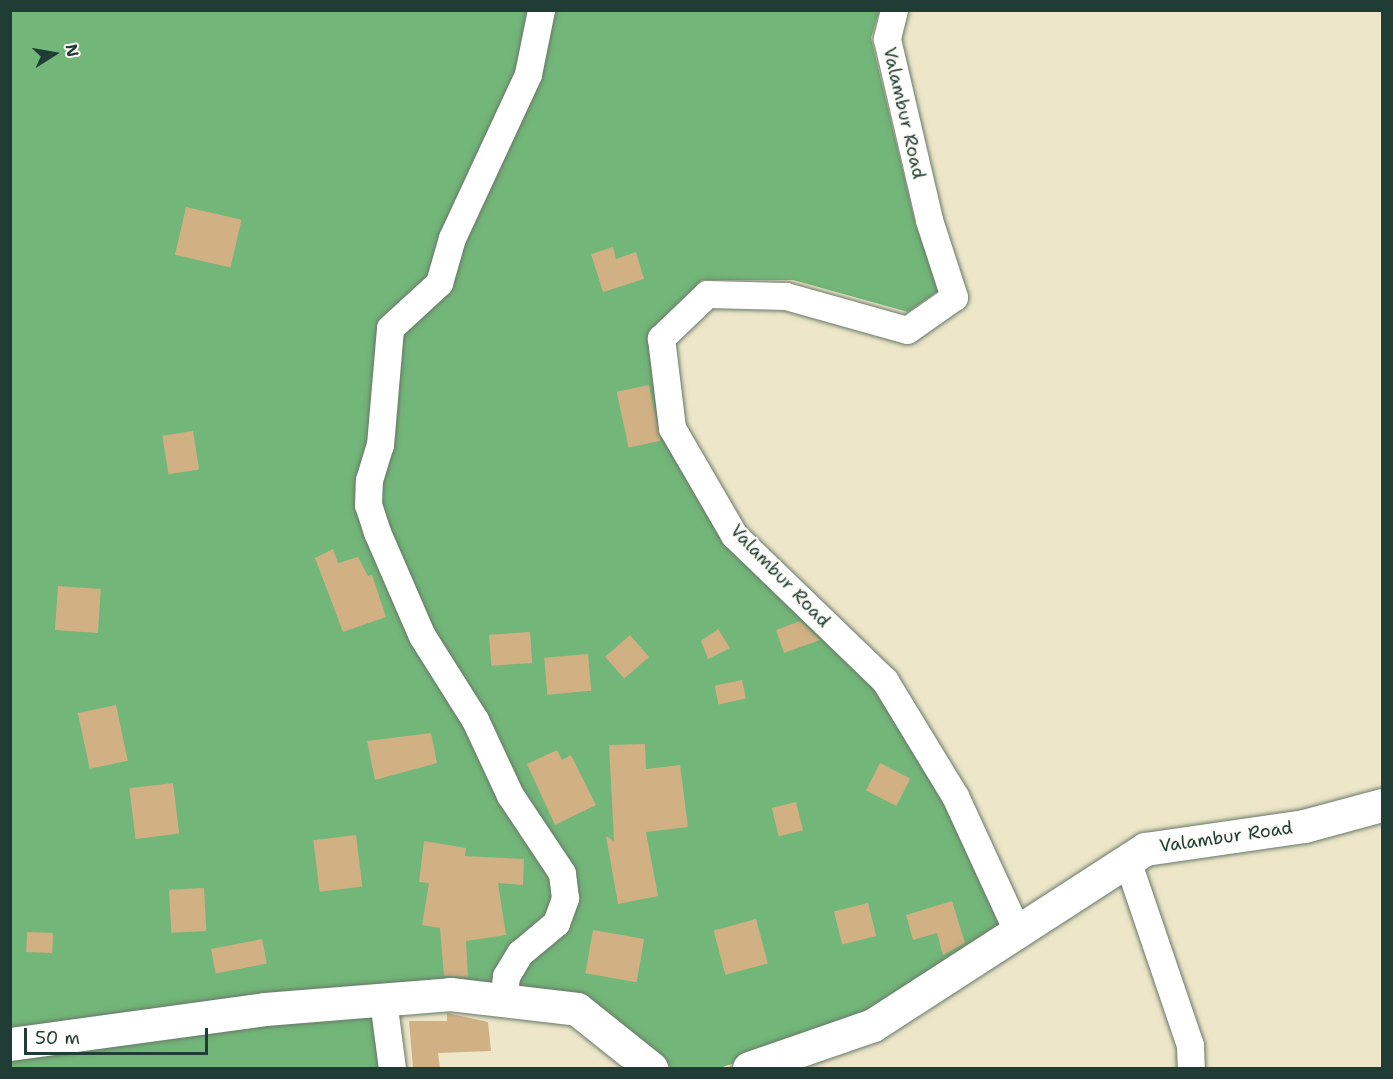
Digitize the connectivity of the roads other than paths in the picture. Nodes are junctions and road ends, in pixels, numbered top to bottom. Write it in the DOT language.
graph roads {
  1 [pos="541,10"];
  2 [pos="894,10"];
  3 [pos="1383,805"];
  4 [pos="1127,860"];
  5 [pos="1017,931"];
  6 [pos="383,1000"];
  7 [pos="503,1001"];
  8 [pos="10,1044"];
  9 [pos="392,1068"];
  10 [pos="651,1068"];
  11 [pos="749,1068"];
  12 [pos="1191,1068"];
  1 -- 7 [label="street"];
  2 -- 5 [label="street, Valambur Road"];
  3 -- 4 [label="street, Valambur Road"];
  4 -- 5 [label="street, Valambur Road"];
  4 -- 12 [label="street"];
  5 -- 11 [label="street"];
  6 -- 7 [label="street"];
  6 -- 8 [label="street"];
  6 -- 9 [label="street"];
  7 -- 10 [label="street"];
}
